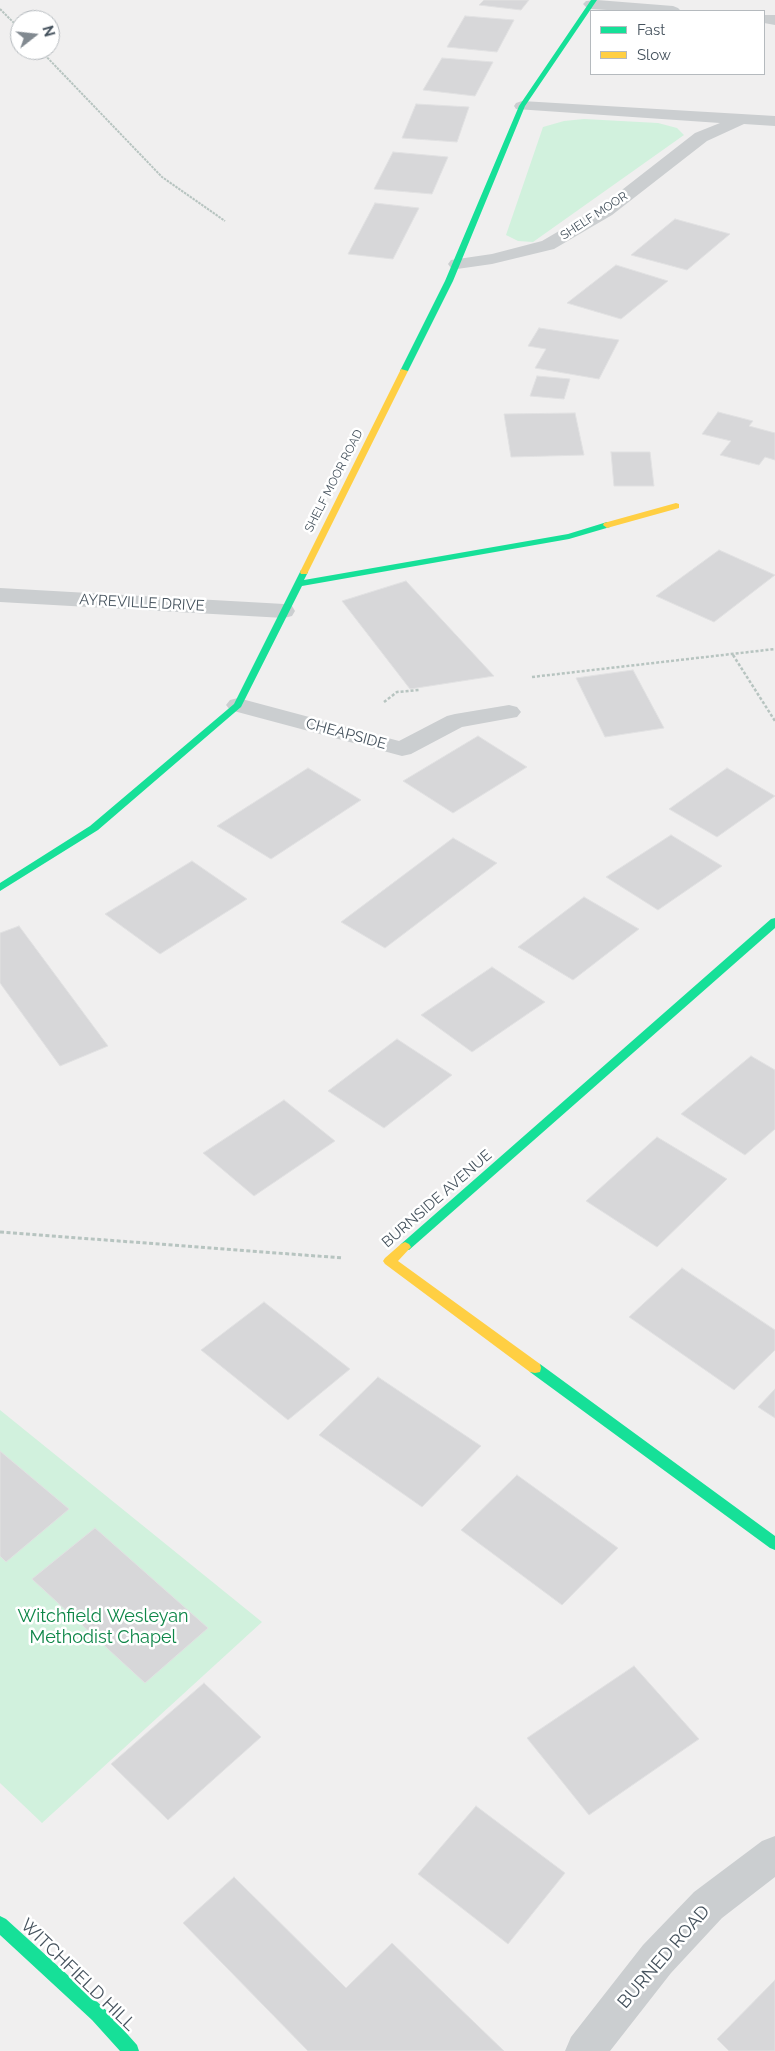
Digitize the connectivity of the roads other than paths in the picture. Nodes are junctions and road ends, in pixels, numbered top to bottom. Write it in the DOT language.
graph roads {
  1 [pos="593,2"];
  2 [pos="664,10"];
  3 [pos="522,106"];
  4 [pos="742,119"];
  5 [pos="775,120"];
  6 [pos="457,264"];
  7 [pos="676,506"];
  8 [pos="298,584"];
  9 [pos="0,595"];
  10 [pos="284,611"];
  11 [pos="238,704"];
  12 [pos="509,712"];
  13 [pos="0,888"];
  14 [pos="775,922"];
  15 [pos="775,1544"];
  16 [pos="775,1854"];
  17 [pos="0,1924"];
  18 [pos="131,2051"];
  19 [pos="585,2051"];
  1 -- 2 [label="street"];
  1 -- 3 [label="main road, SHELF MOOR ROAD"];
  3 -- 4 [label="street, SHELF MOOR"];
  3 -- 6 [label="main road, SHELF MOOR ROAD"];
  4 -- 5 [label="street, SHELF MOOR"];
  4 -- 6 [label="street, SHELF MOOR"];
  6 -- 8 [label="main road, SHELF MOOR ROAD"];
  7 -- 8 [label="main road"];
  8 -- 10 [label="main road, SHELF MOOR ROAD"];
  9 -- 10 [label="street, AYREVILLE DRIVE"];
  10 -- 11 [label="main road, SHELF MOOR ROAD"];
  11 -- 12 [label="street, CHEAPSIDE"];
  11 -- 13 [label="main road, SHELF MOOR ROAD"];
  14 -- 15 [label="main road, BURNSIDE AVENUE"];
  16 -- 19 [label="street, BURNED ROAD"];
  17 -- 18 [label="main road, WITCHFIELD HILL"];
}
